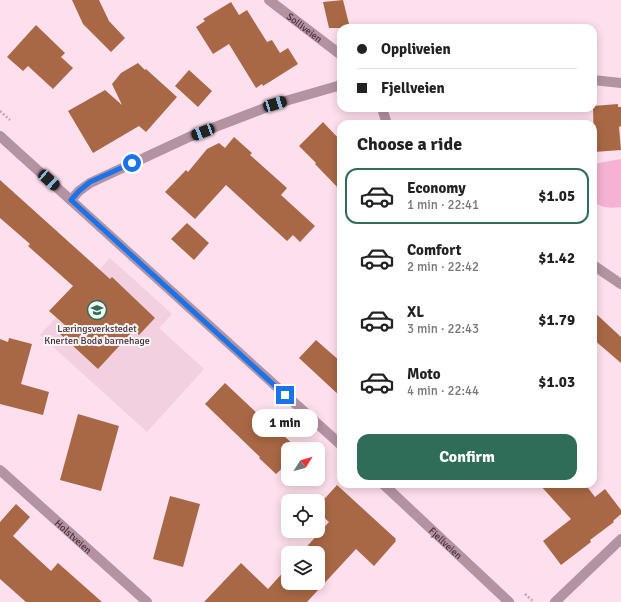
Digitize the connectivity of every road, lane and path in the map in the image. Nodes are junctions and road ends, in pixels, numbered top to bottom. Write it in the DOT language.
graph roads {
  1 [pos="269,0"];
  2 [pos="337,52"];
  3 [pos="597,80"];
  4 [pos="621,83"];
  5 [pos="337,86"];
  6 [pos="0,136"];
  7 [pos="71,200"];
  8 [pos="597,268"];
  9 [pos="621,284"];
  10 [pos="337,442"];
  11 [pos="0,470"];
  12 [pos="387,488"];
  13 [pos="621,540"];
  14 [pos="147,602"];
  15 [pos="509,602"];
  16 [pos="555,602"];
  1 -- 2 [label="street, Solliveien"];
  3 -- 4 [label="street"];
  5 -- 7 [label="street"];
  6 -- 7 [label="street"];
  7 -- 10 [label="street"];
  8 -- 9 [label="street"];
  11 -- 14 [label="street, Holstveien"];
  12 -- 15 [label="street, Fjellveien"];
  13 -- 16 [label="street"];
}
